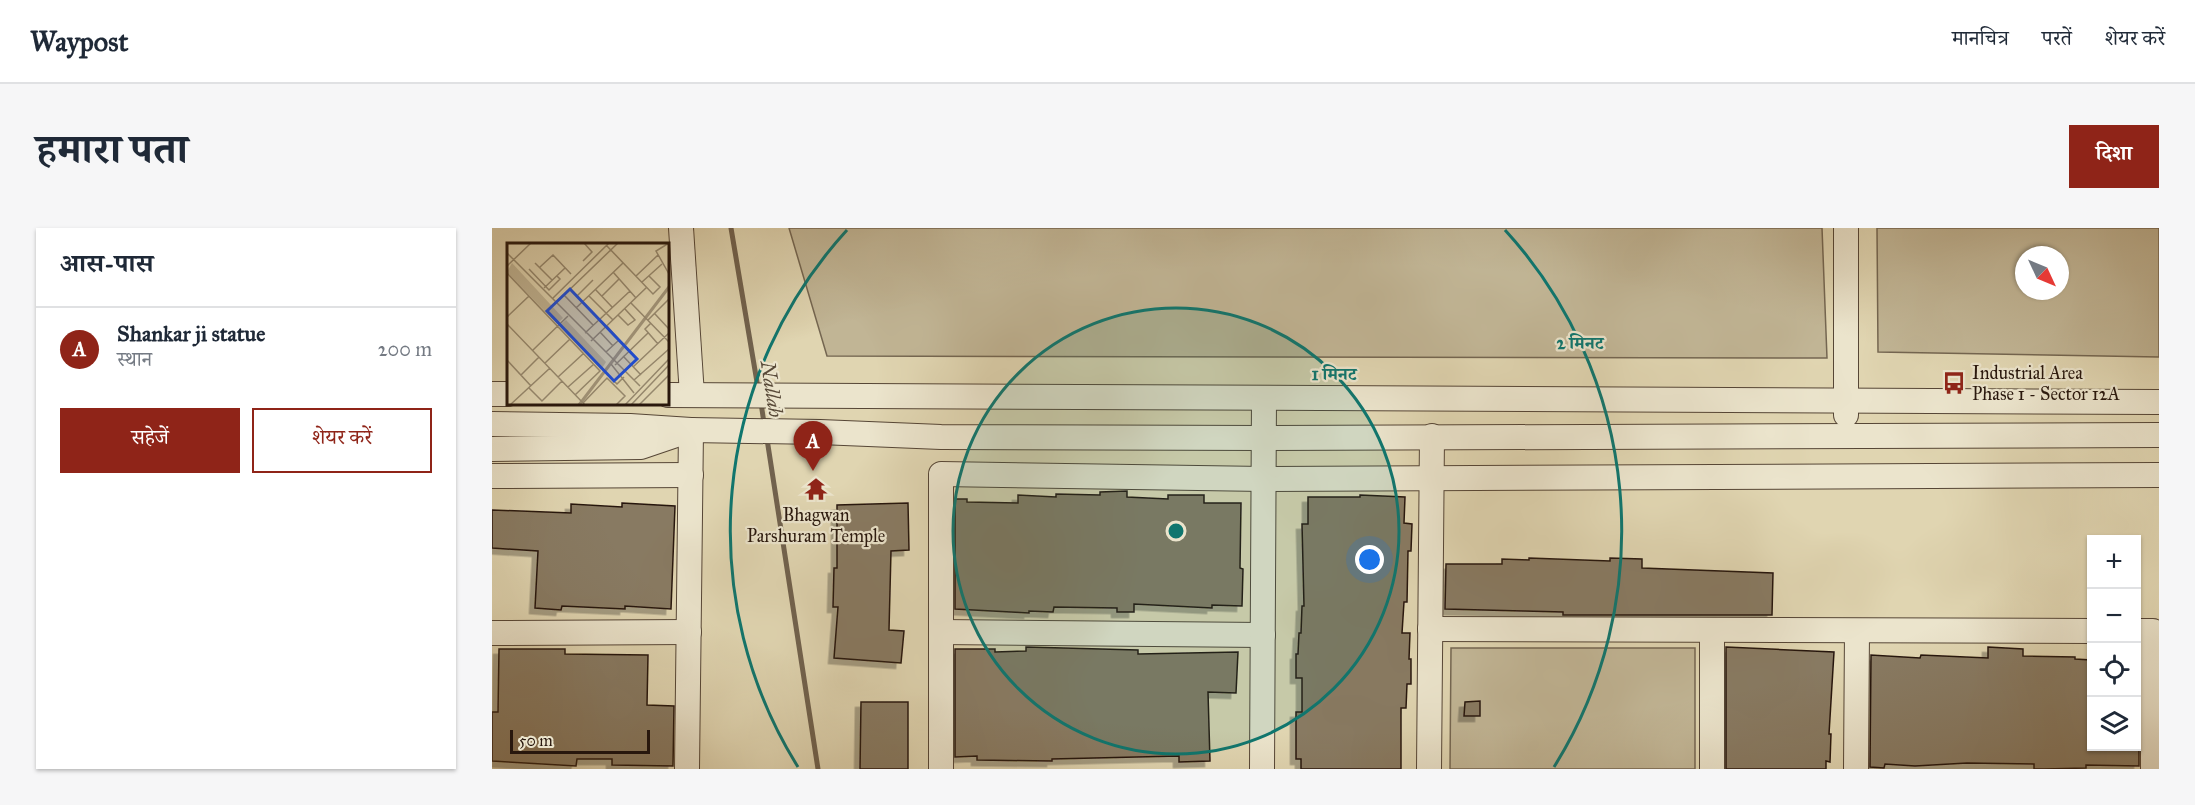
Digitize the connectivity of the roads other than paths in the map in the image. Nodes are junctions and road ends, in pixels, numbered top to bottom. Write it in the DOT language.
graph roads {
  1 [pos="681,228"];
  2 [pos="1846,228"];
  3 [pos="669,395"];
  4 [pos="703,395"];
  5 [pos="1264,399"];
  6 [pos="1846,400"];
  7 [pos="2159,402"];
  8 [pos="492,424"];
  9 [pos="702,431"];
  10 [pos="1846,435"];
  11 [pos="2159,435"];
  12 [pos="1432,436"];
  13 [pos="1264,438"];
  14 [pos="492,449"];
  15 [pos="691,475"];
  16 [pos="2159,475"];
  17 [pos="492,476"];
  18 [pos="1431,477"];
  19 [pos="1264,479"];
  20 [pos="1430,629"];
  21 [pos="1712,630"];
  22 [pos="1857,631"];
  23 [pos="2087,631"];
  24 [pos="2141,631"];
  25 [pos="689,632"];
  26 [pos="941,632"];
  27 [pos="492,633"];
  28 [pos="1263,635"];
  29 [pos="687,769"];
  30 [pos="941,769"];
  31 [pos="1262,769"];
  32 [pos="1429,769"];
  33 [pos="1712,769"];
  34 [pos="1856,769"];
  35 [pos="2153,769"];
  1 -- 4 [label="street"];
  2 -- 6 [label="street"];
  3 -- 4 [label="street"];
  4 -- 5 [label="street"];
  5 -- 6 [label="street"];
  5 -- 13 [label="street"];
  6 -- 7 [label="street"];
  6 -- 10 [label="street"];
  8 -- 9 [label="street"];
  9 -- 13 [label="street"];
  9 -- 14 [label="street"];
  9 -- 15 [label="street"];
  10 -- 11 [label="street"];
  10 -- 12 [label="street"];
  12 -- 13 [label="street"];
  12 -- 18 [label="street"];
  13 -- 19 [label="street"];
  15 -- 17 [label="street"];
  15 -- 25 [label="street"];
  16 -- 18 [label="street"];
  18 -- 19 [label="street"];
  18 -- 20 [label="street"];
  19 -- 26 [label="street"];
  19 -- 28 [label="street"];
  20 -- 21 [label="street"];
  20 -- 32 [label="street"];
  21 -- 22 [label="street"];
  21 -- 33 [label="street"];
  22 -- 23 [label="street"];
  22 -- 34 [label="street"];
  24 -- 35 [label="street"];
  25 -- 27 [label="street"];
  25 -- 29 [label="street"];
  26 -- 28 [label="street"];
  26 -- 30 [label="street"];
  28 -- 31 [label="street"];
}
